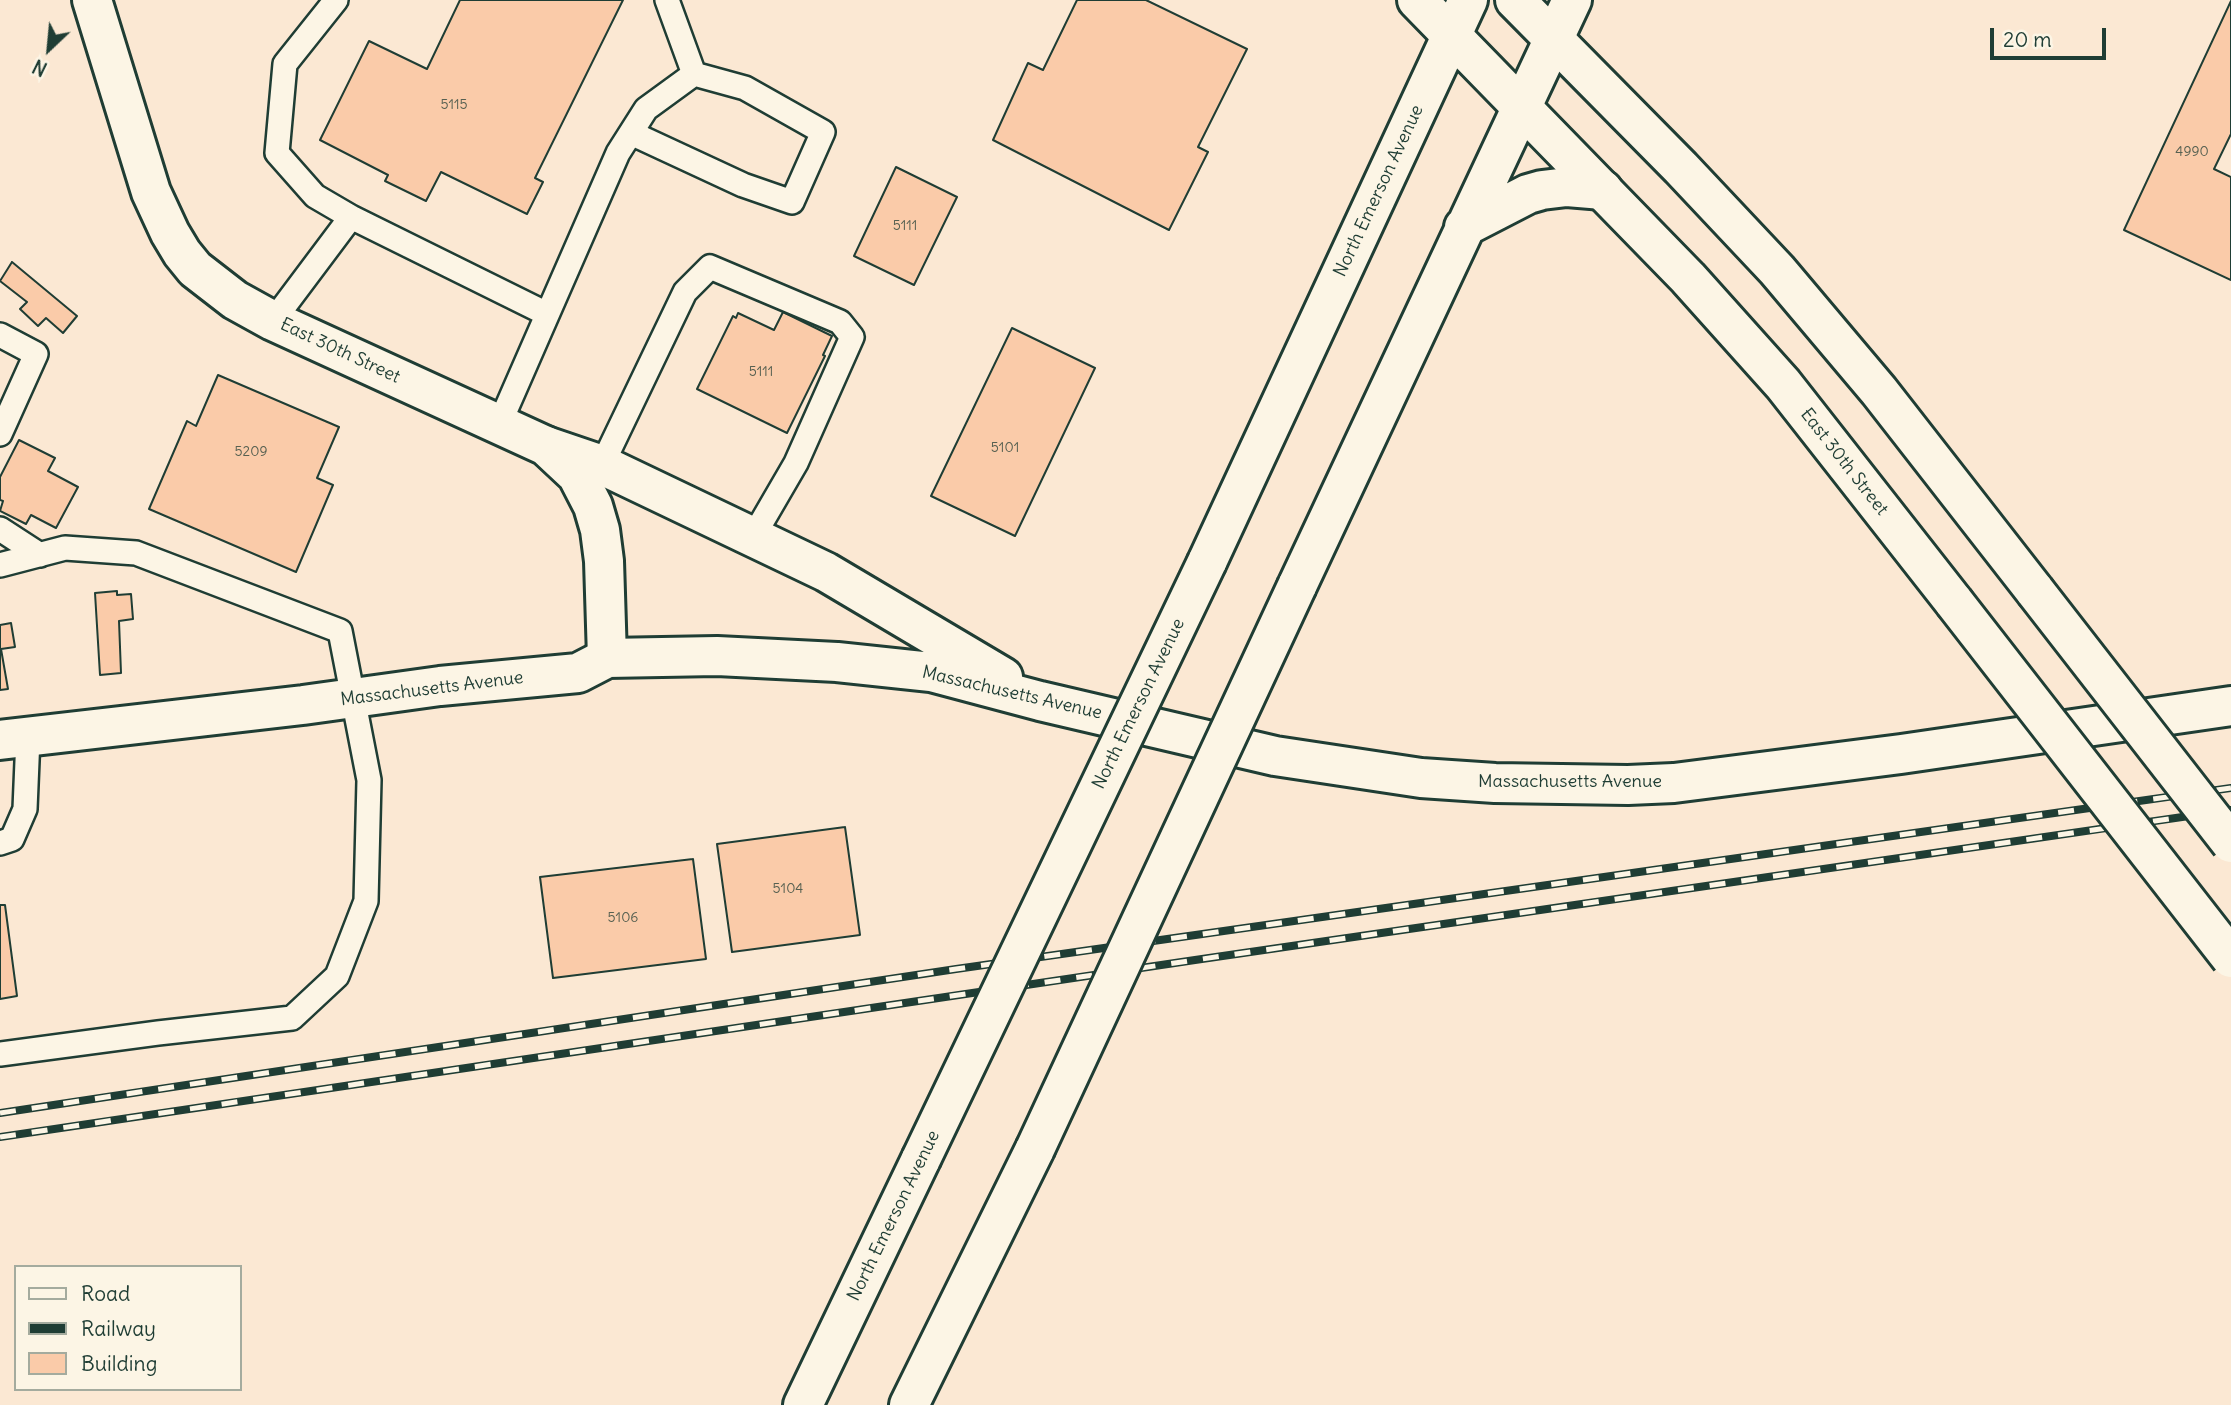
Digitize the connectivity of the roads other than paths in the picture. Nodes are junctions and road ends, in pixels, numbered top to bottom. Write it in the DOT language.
graph roads {
  1 [pos="92,0"];
  2 [pos="336,0"];
  3 [pos="667,0"];
  4 [pos="1417,0"];
  5 [pos="1468,0"];
  6 [pos="1515,0"];
  7 [pos="1572,0"];
  8 [pos="1451,35"];
  9 [pos="1553,39"];
  10 [pos="694,74"];
  11 [pos="1521,107"];
  12 [pos="631,133"];
  13 [pos="1603,190"];
  14 [pos="351,217"];
  15 [pos="1464,227"];
  16 [pos="547,314"];
  17 [pos="273,321"];
  18 [pos="0,335"];
  19 [pos="499,425"];
  20 [pos="0,434"];
  21 [pos="546,446"];
  22 [pos="602,465"];
  23 [pos="0,529"];
  24 [pos="753,537"];
  25 [pos="40,555"];
  26 [pos="0,565"];
  27 [pos="607,658"];
  28 [pos="352,697"];
  29 [pos="1040,701"];
  30 [pos="2231,706"];
  31 [pos="14,739"];
  32 [pos="0,843"];
  33 [pos="2231,843"];
  34 [pos="2231,958"];
  35 [pos="0,1054"];
  36 [pos="803,1405"];
  37 [pos="909,1405"];
  1 -- 17 [label="main road, East 30th Street"];
  2 -- 14 [label="lane"];
  3 -- 10 [label="lane"];
  4 -- 8 [label="main road, East 30th Street"];
  5 -- 8 [label="main road, North Emerson Avenue"];
  6 -- 9 [label="main road"];
  7 -- 9 [label="main road"];
  8 -- 11 [label="main road, East 30th Street"];
  8 -- 36 [label="main road, North Emerson Avenue, bridge"];
  9 -- 11 [label="main road"];
  9 -- 33 [label="main road, bridge"];
  10 -- 12 [label="lane"];
  10 -- 12 [label="lane"];
  11 -- 13 [label="main road, East 30th Street"];
  11 -- 15 [label="main road"];
  12 -- 16 [label="lane"];
  13 -- 15 [label="main road"];
  13 -- 34 [label="main road, East 30th Street, bridge"];
  14 -- 16 [label="lane"];
  14 -- 17 [label="lane"];
  15 -- 37 [label="main road, bridge"];
  16 -- 19 [label="lane"];
  17 -- 19 [label="main road, East 30th Street"];
  18 -- 20 [label="lane"];
  19 -- 21 [label="main road, East 30th Street"];
  21 -- 22 [label="main road"];
  21 -- 27 [label="main road, East 30th Street"];
  22 -- 24 [label="main road"];
  22 -- 24 [label="lane"];
  23 -- 25 [label="lane"];
  24 -- 29 [label="main road"];
  25 -- 26 [label="lane"];
  25 -- 28 [label="lane"];
  27 -- 28 [label="main road, Massachusetts Avenue"];
  27 -- 29 [label="main road, Massachusetts Avenue"];
  28 -- 31 [label="main road, Massachusetts Avenue"];
  28 -- 35 [label="lane"];
  29 -- 30 [label="main road, Massachusetts Avenue"];
  31 -- 32 [label="lane"];
}
